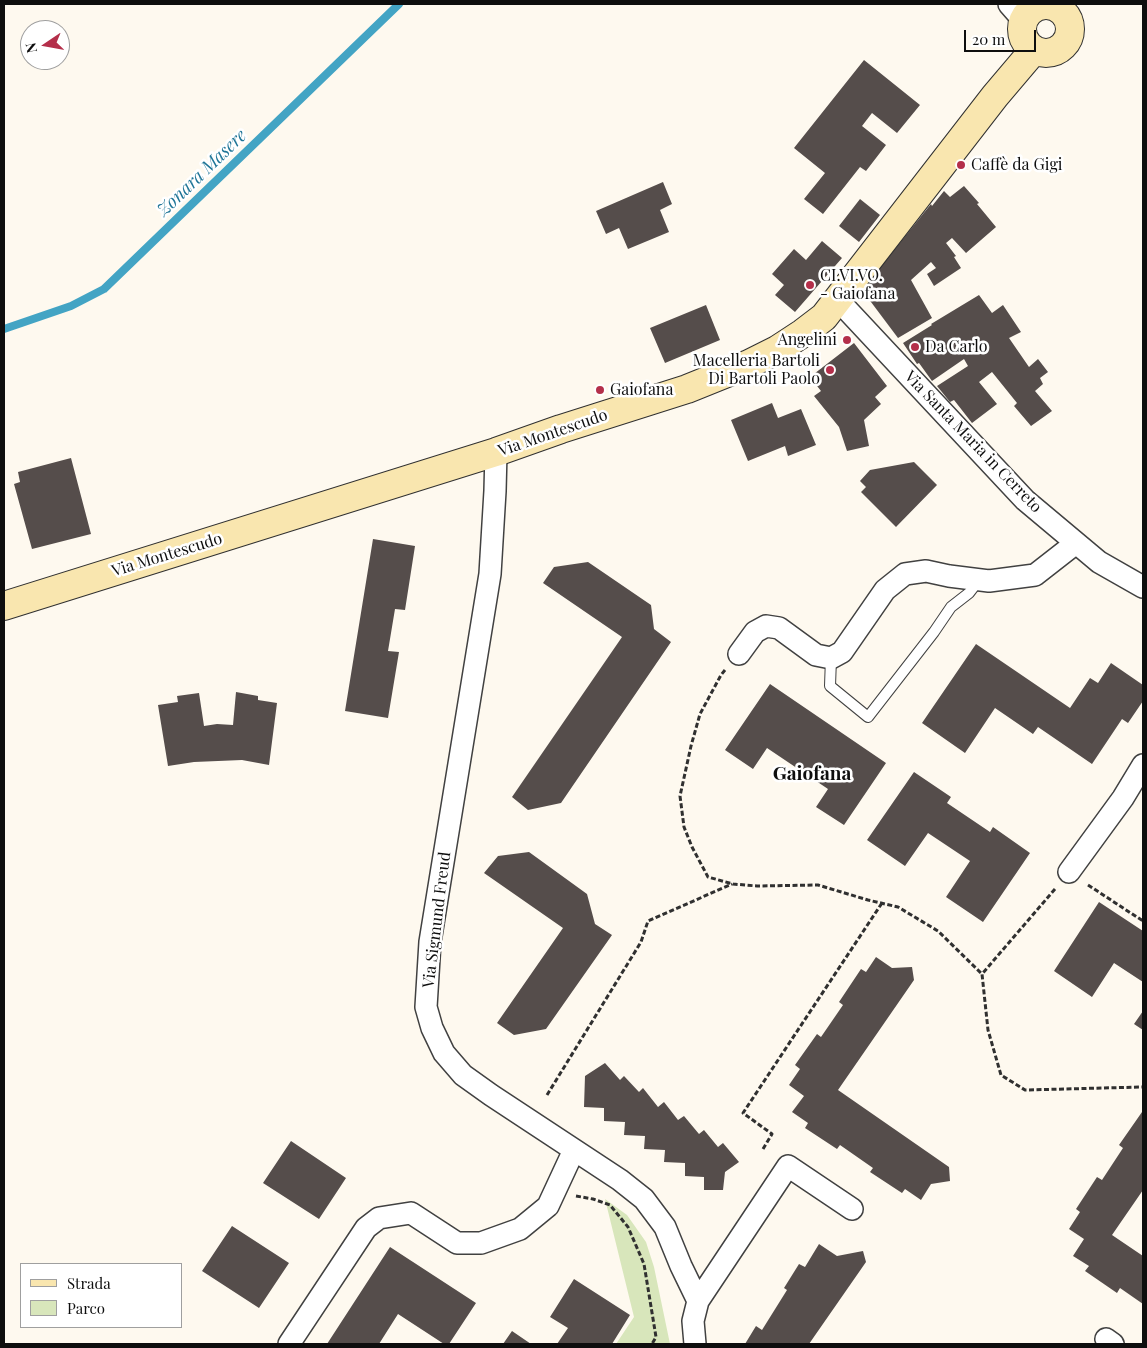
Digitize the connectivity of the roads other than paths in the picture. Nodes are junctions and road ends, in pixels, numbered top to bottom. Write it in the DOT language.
graph roads {
  1 [pos="1070,8"];
  2 [pos="1016,12"];
  3 [pos="1034,50"];
  4 [pos="838,300"];
  5 [pos="496,452"];
  6 [pos="1076,543"];
  7 [pos="980,580"];
  8 [pos="1143,587"];
  9 [pos="4,606"];
  10 [pos="739,654"];
  11 [pos="831,658"];
  12 [pos="1143,765"];
  13 [pos="1069,872"];
  14 [pos="574,1150"];
  15 [pos="852,1209"];
  16 [pos="698,1301"];
  17 [pos="289,1344"];
  18 [pos="695,1344"];
  1 -- 2 [label="street"];
  1 -- 3 [label="street"];
  2 -- 3 [label="street"];
  3 -- 4 [label="street, Via Montescudo"];
  4 -- 5 [label="street, Via Montescudo"];
  4 -- 6 [label="street, Via Santa Maria in Cerreto"];
  5 -- 9 [label="street, Via Montescudo"];
  5 -- 14 [label="street, Via Sigmund Freud"];
  6 -- 7 [label="street"];
  6 -- 8 [label="street, Via Santa Maria in Cerreto"];
  7 -- 11 [label="street"];
  7 -- 11 [label="lane"];
  10 -- 11 [label="street"];
  12 -- 13 [label="street"];
  14 -- 16 [label="street, Via Sigmund Freud"];
  14 -- 17 [label="street"];
  15 -- 16 [label="street"];
  16 -- 18 [label="street"];
}
